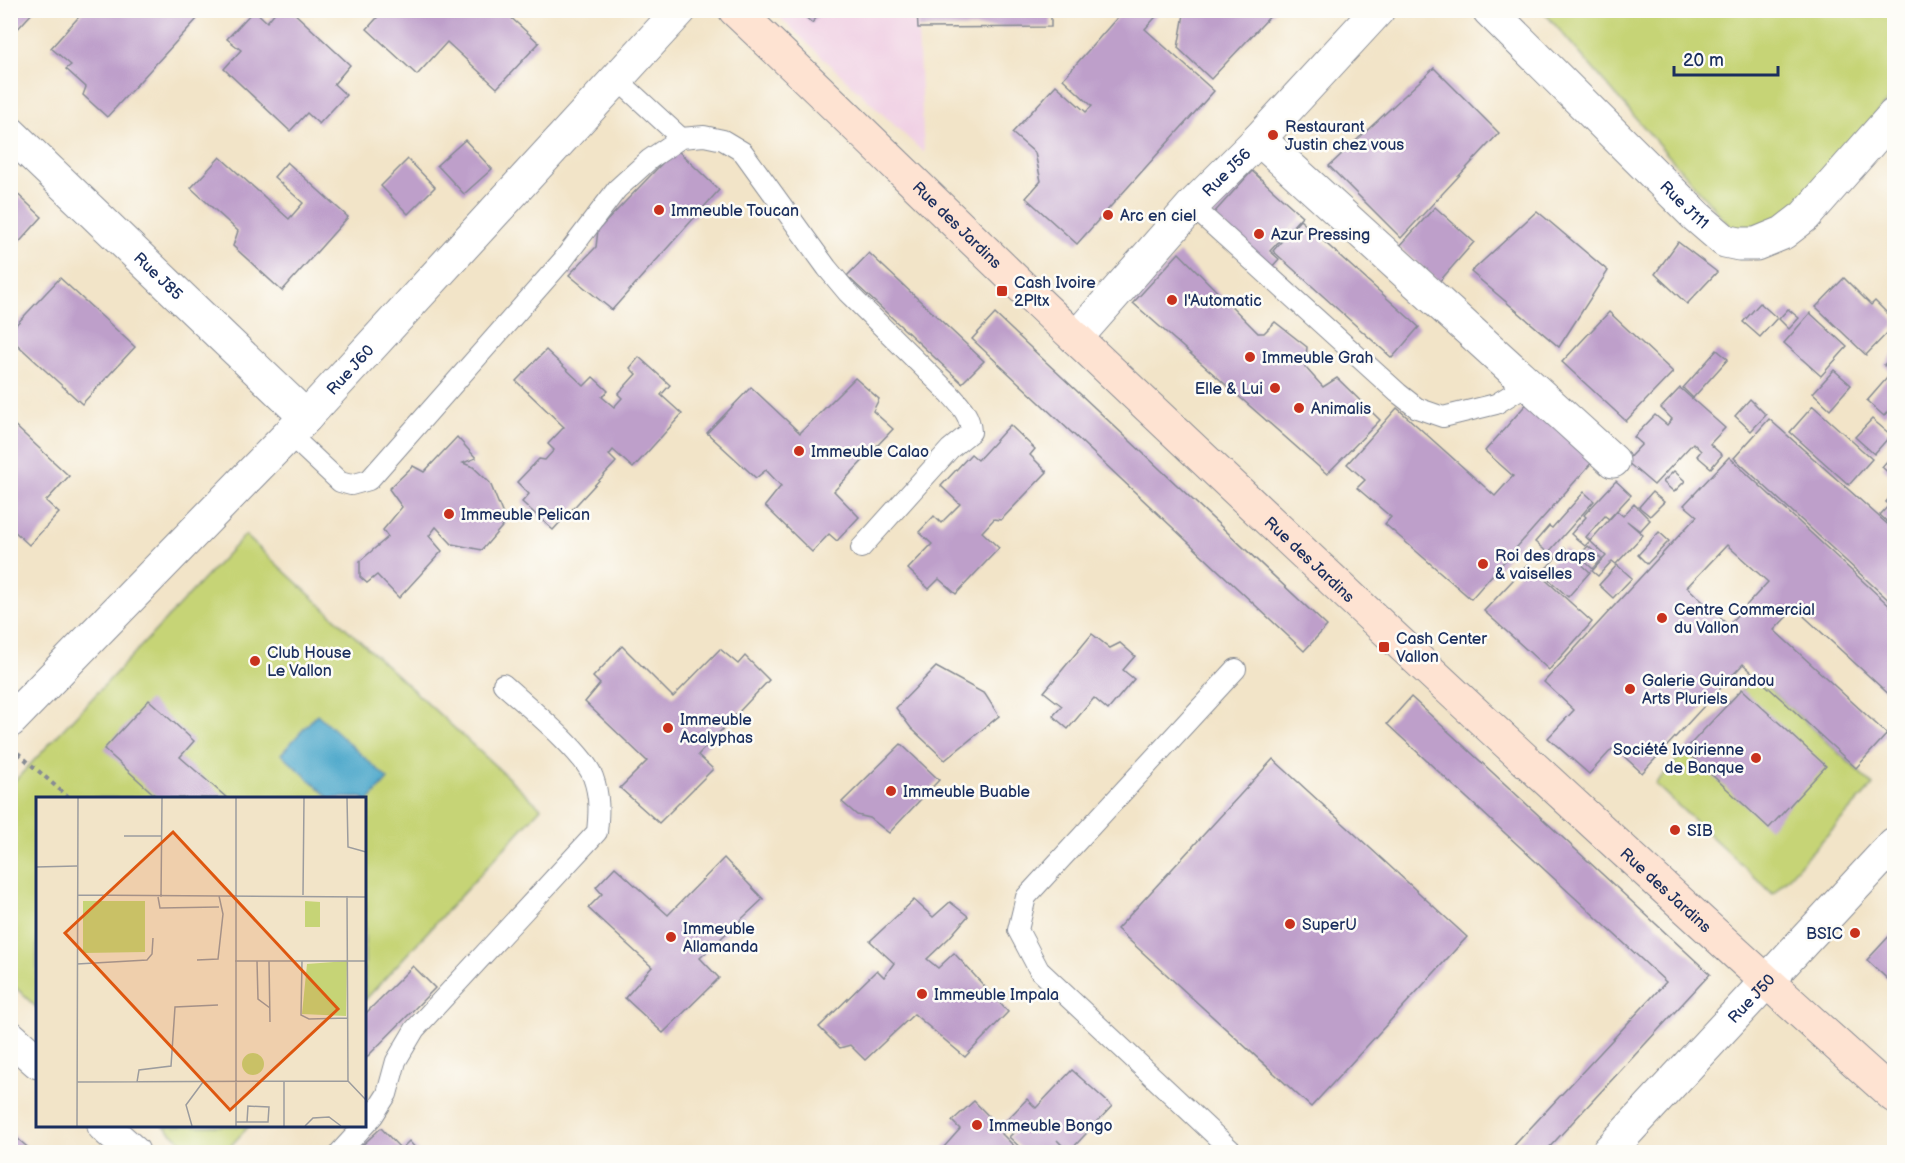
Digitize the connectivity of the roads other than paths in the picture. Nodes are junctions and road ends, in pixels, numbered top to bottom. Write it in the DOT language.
graph roads {
  1 [pos="680,10"];
  2 [pos="735,10"];
  3 [pos="1378,10"];
  4 [pos="1489,10"];
  5 [pos="618,80"];
  6 [pos="1894,115"];
  7 [pos="10,133"];
  8 [pos="681,138"];
  9 [pos="1259,139"];
  10 [pos="1192,206"];
  11 [pos="1076,338"];
  12 [pos="1528,384"];
  13 [pos="297,425"];
  14 [pos="1613,461"];
  15 [pos="861,548"];
  16 [pos="1236,669"];
  17 [pos="503,684"];
  18 [pos="10,721"];
  19 [pos="1894,844"];
  20 [pos="1767,982"];
  21 [pos="10,1037"];
  22 [pos="36,1060"];
  23 [pos="1894,1096"];
  24 [pos="366,1124"];
  25 [pos="106,1127"];
  26 [pos="363,1127"];
  27 [pos="133,1152"];
  28 [pos="340,1152"];
  29 [pos="1233,1152"];
  30 [pos="1608,1152"];
  1 -- 5 [label="street, Rue J60"];
  2 -- 11 [label="main road, Rue des Jardins"];
  3 -- 9 [label="street, Rue J56"];
  4 -- 6 [label="street, Rue J111"];
  5 -- 8 [label="lane"];
  5 -- 13 [label="street, Rue J60"];
  7 -- 13 [label="street, Rue J85"];
  8 -- 13 [label="lane"];
  8 -- 15 [label="lane"];
  9 -- 10 [label="street, Rue J56"];
  9 -- 12 [label="street"];
  10 -- 11 [label="street, Rue J56"];
  10 -- 12 [label="lane"];
  11 -- 20 [label="main road, Rue des Jardins"];
  12 -- 14 [label="street"];
  13 -- 18 [label="street, Rue J60"];
  16 -- 29 [label="lane"];
  17 -- 24 [label="lane"];
  19 -- 20 [label="street, Rue J50"];
  20 -- 23 [label="main road, Rue des Jardins"];
  20 -- 30 [label="street, Rue J50"];
  21 -- 22 [label="street"];
  25 -- 27 [label="street"];
  26 -- 28 [label="lane"];
}
